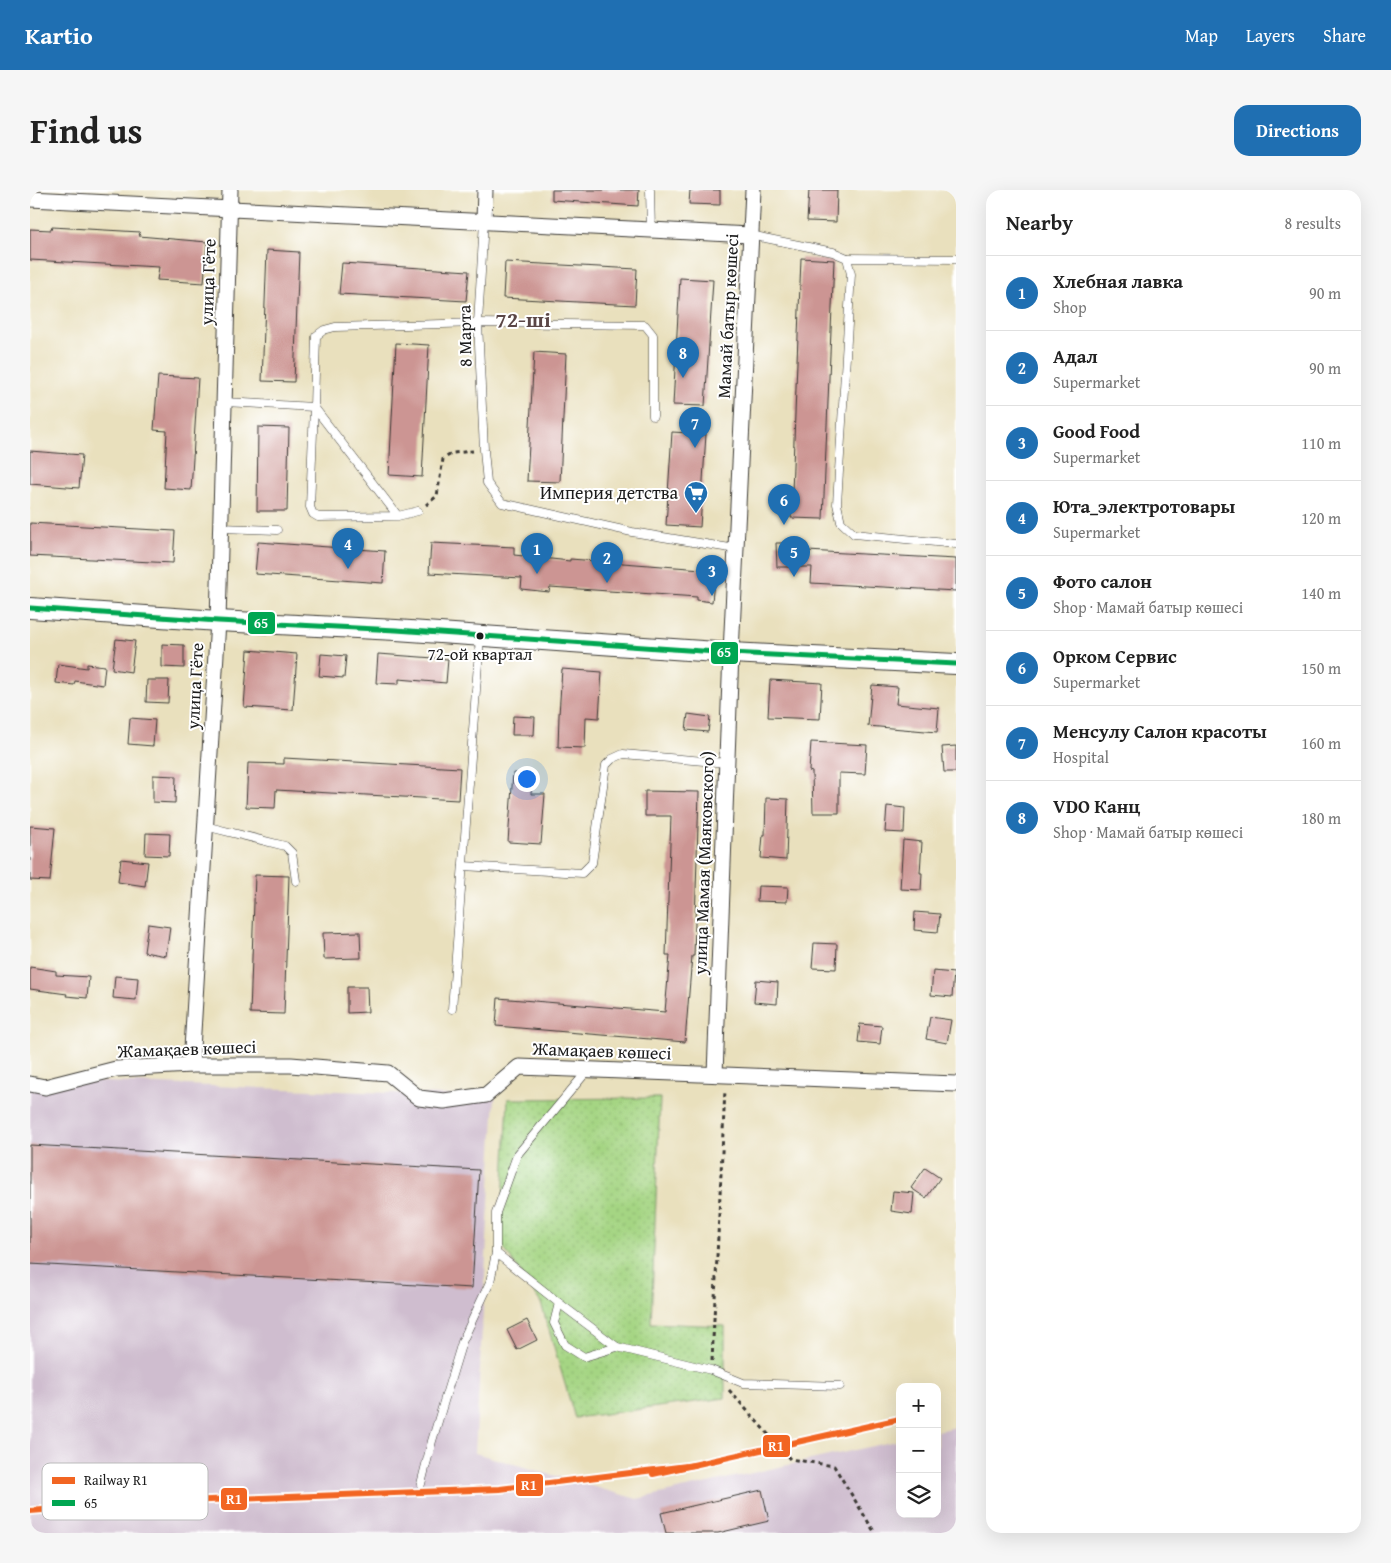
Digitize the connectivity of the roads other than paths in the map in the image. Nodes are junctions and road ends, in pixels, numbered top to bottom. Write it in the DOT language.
graph roads {
  1 [pos="230,190"];
  2 [pos="486,190"];
  3 [pos="650,190"];
  4 [pos="753,190"];
  5 [pos="30,199"];
  6 [pos="229,209"];
  7 [pos="484,221"];
  8 [pos="651,231"];
  9 [pos="750,235"];
  10 [pos="847,258"];
  11 [pos="956,259"];
  12 [pos="478,323"];
  13 [pos="224,402"];
  14 [pos="314,407"];
  15 [pos="653,416"];
  16 [pos="418,511"];
  17 [pos="398,516"];
  18 [pos="221,528"];
  19 [pos="277,530"];
  20 [pos="956,544"];
  21 [pos="736,549"];
  22 [pos="30,608"];
  23 [pos="218,622"];
  24 [pos="480,636"];
  25 [pos="731,653"];
  26 [pos="956,664"];
  27 [pos="727,764"];
  28 [pos="205,826"];
  29 [pos="463,866"];
  30 [pos="296,881"];
  31 [pos="452,1009"];
  32 [pos="191,1065"];
  33 [pos="588,1070"];
  34 [pos="720,1075"];
  35 [pos="30,1084"];
  36 [pos="956,1084"];
  37 [pos="496,1253"];
  38 [pos="559,1303"];
  39 [pos="618,1347"];
  40 [pos="840,1386"];
  41 [pos="421,1484"];
  1 -- 6 [label="street, улица Гёте"];
  2 -- 7 [label="street"];
  3 -- 8 [label="lane"];
  4 -- 9 [label="street, Мамай батыр көшесі"];
  5 -- 6 [label="street"];
  6 -- 7 [label="street"];
  6 -- 13 [label="street, улица Гёте"];
  7 -- 8 [label="street"];
  7 -- 12 [label="lane, 8 Марта"];
  8 -- 9 [label="street"];
  9 -- 10 [label="lane"];
  9 -- 21 [label="street, Мамай батыр көшесі"];
  10 -- 11 [label="lane"];
  10 -- 20 [label="lane"];
  12 -- 14 [label="lane"];
  12 -- 15 [label="lane"];
  12 -- 21 [label="lane, 8 Марта"];
  13 -- 14 [label="lane"];
  13 -- 18 [label="street, улица Гёте"];
  14 -- 17 [label="lane"];
  14 -- 17 [label="lane"];
  16 -- 17 [label="lane"];
  18 -- 19 [label="lane"];
  18 -- 23 [label="street, улица Гёте"];
  21 -- 25 [label="street, Мамай батыр көшесі"];
  22 -- 23 [label="main road"];
  23 -- 24 [label="main road"];
  23 -- 28 [label="street, улица Гёте"];
  24 -- 25 [label="main road"];
  24 -- 29 [label="lane"];
  25 -- 26 [label="main road"];
  25 -- 27 [label="street, улица Мамая (Маяковского)"];
  27 -- 29 [label="lane"];
  27 -- 34 [label="street, улица Мамая (Маяковского)"];
  28 -- 30 [label="lane"];
  28 -- 32 [label="street, улица Гёте"];
  29 -- 31 [label="lane"];
  32 -- 33 [label="street, Жамақаев көшесі"];
  32 -- 35 [label="street, Жамақаев көшесі"];
  33 -- 34 [label="street, Жамақаев көшесі"];
  33 -- 37 [label="lane"];
  34 -- 36 [label="street, Жамақаев көшесі"];
  37 -- 38 [label="lane"];
  37 -- 41 [label="lane"];
  38 -- 39 [label="lane"];
  38 -- 39 [label="lane"];
  39 -- 40 [label="lane"];
}
